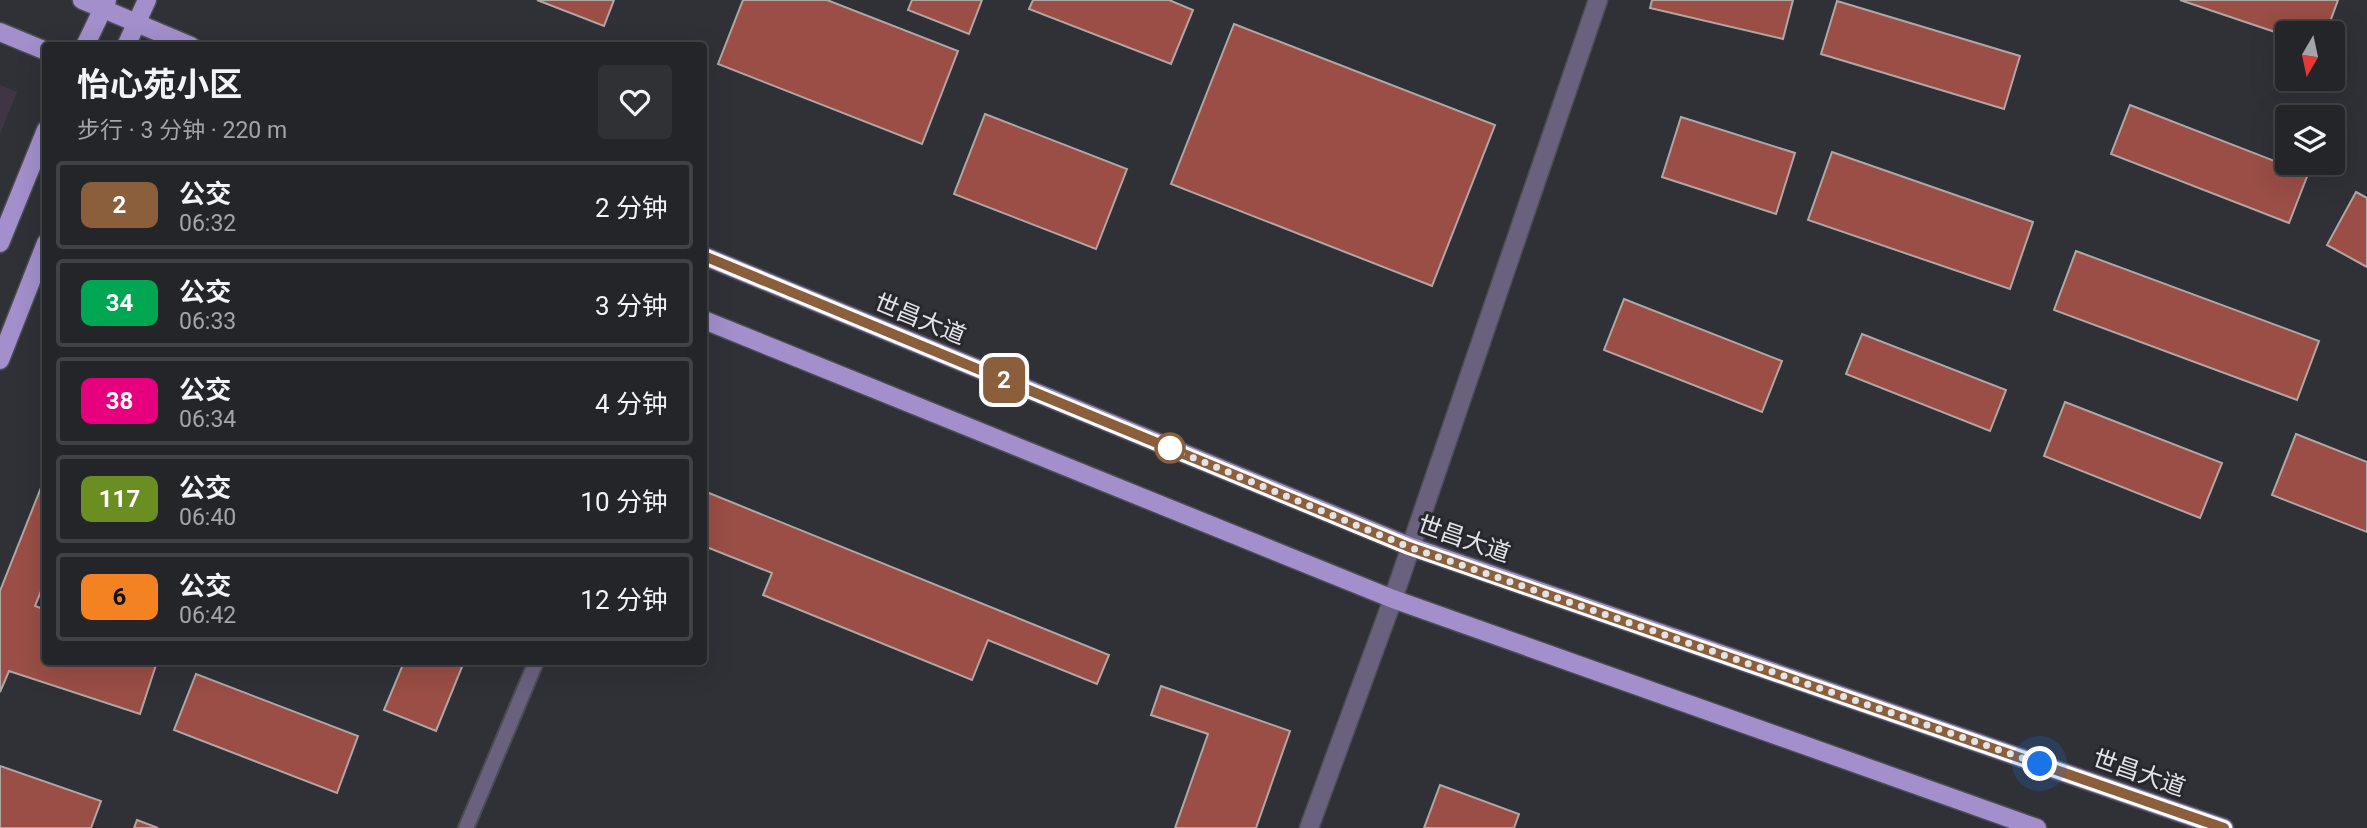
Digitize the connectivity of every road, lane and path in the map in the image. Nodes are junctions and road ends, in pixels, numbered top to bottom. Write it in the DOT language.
graph roads {
  1 [pos="82,0"];
  2 [pos="146,0"];
  3 [pos="1598,0"];
  4 [pos="105,4"];
  5 [pos="136,23"];
  6 [pos="0,32"];
  7 [pos="87,42"];
  8 [pos="128,42"];
  9 [pos="181,42"];
  10 [pos="42,49"];
  11 [pos="42,140"];
  12 [pos="0,243"];
  13 [pos="42,253"];
  14 [pos="707,257"];
  15 [pos="707,321"];
  16 [pos="0,360"];
  17 [pos="1409,547"];
  18 [pos="1393,598"];
  19 [pos="535,665"];
  20 [pos="466,828"];
  21 [pos="1309,828"];
  22 [pos="2037,828"];
  23 [pos="2224,828"];
  1 -- 4 [label="main road"];
  2 -- 5 [label="main road"];
  3 -- 17 [label="street"];
  4 -- 5 [label="main road"];
  4 -- 7 [label="main road"];
  5 -- 8 [label="main road"];
  5 -- 9 [label="main road"];
  6 -- 10 [label="main road"];
  11 -- 12 [label="main road"];
  13 -- 16 [label="main road"];
  14 -- 17 [label="main road, 世昌大道"];
  15 -- 18 [label="main road"];
  17 -- 18 [label="street"];
  17 -- 23 [label="main road, 世昌大道"];
  18 -- 21 [label="street"];
  18 -- 22 [label="main road"];
  19 -- 20 [label="lane"];
}
